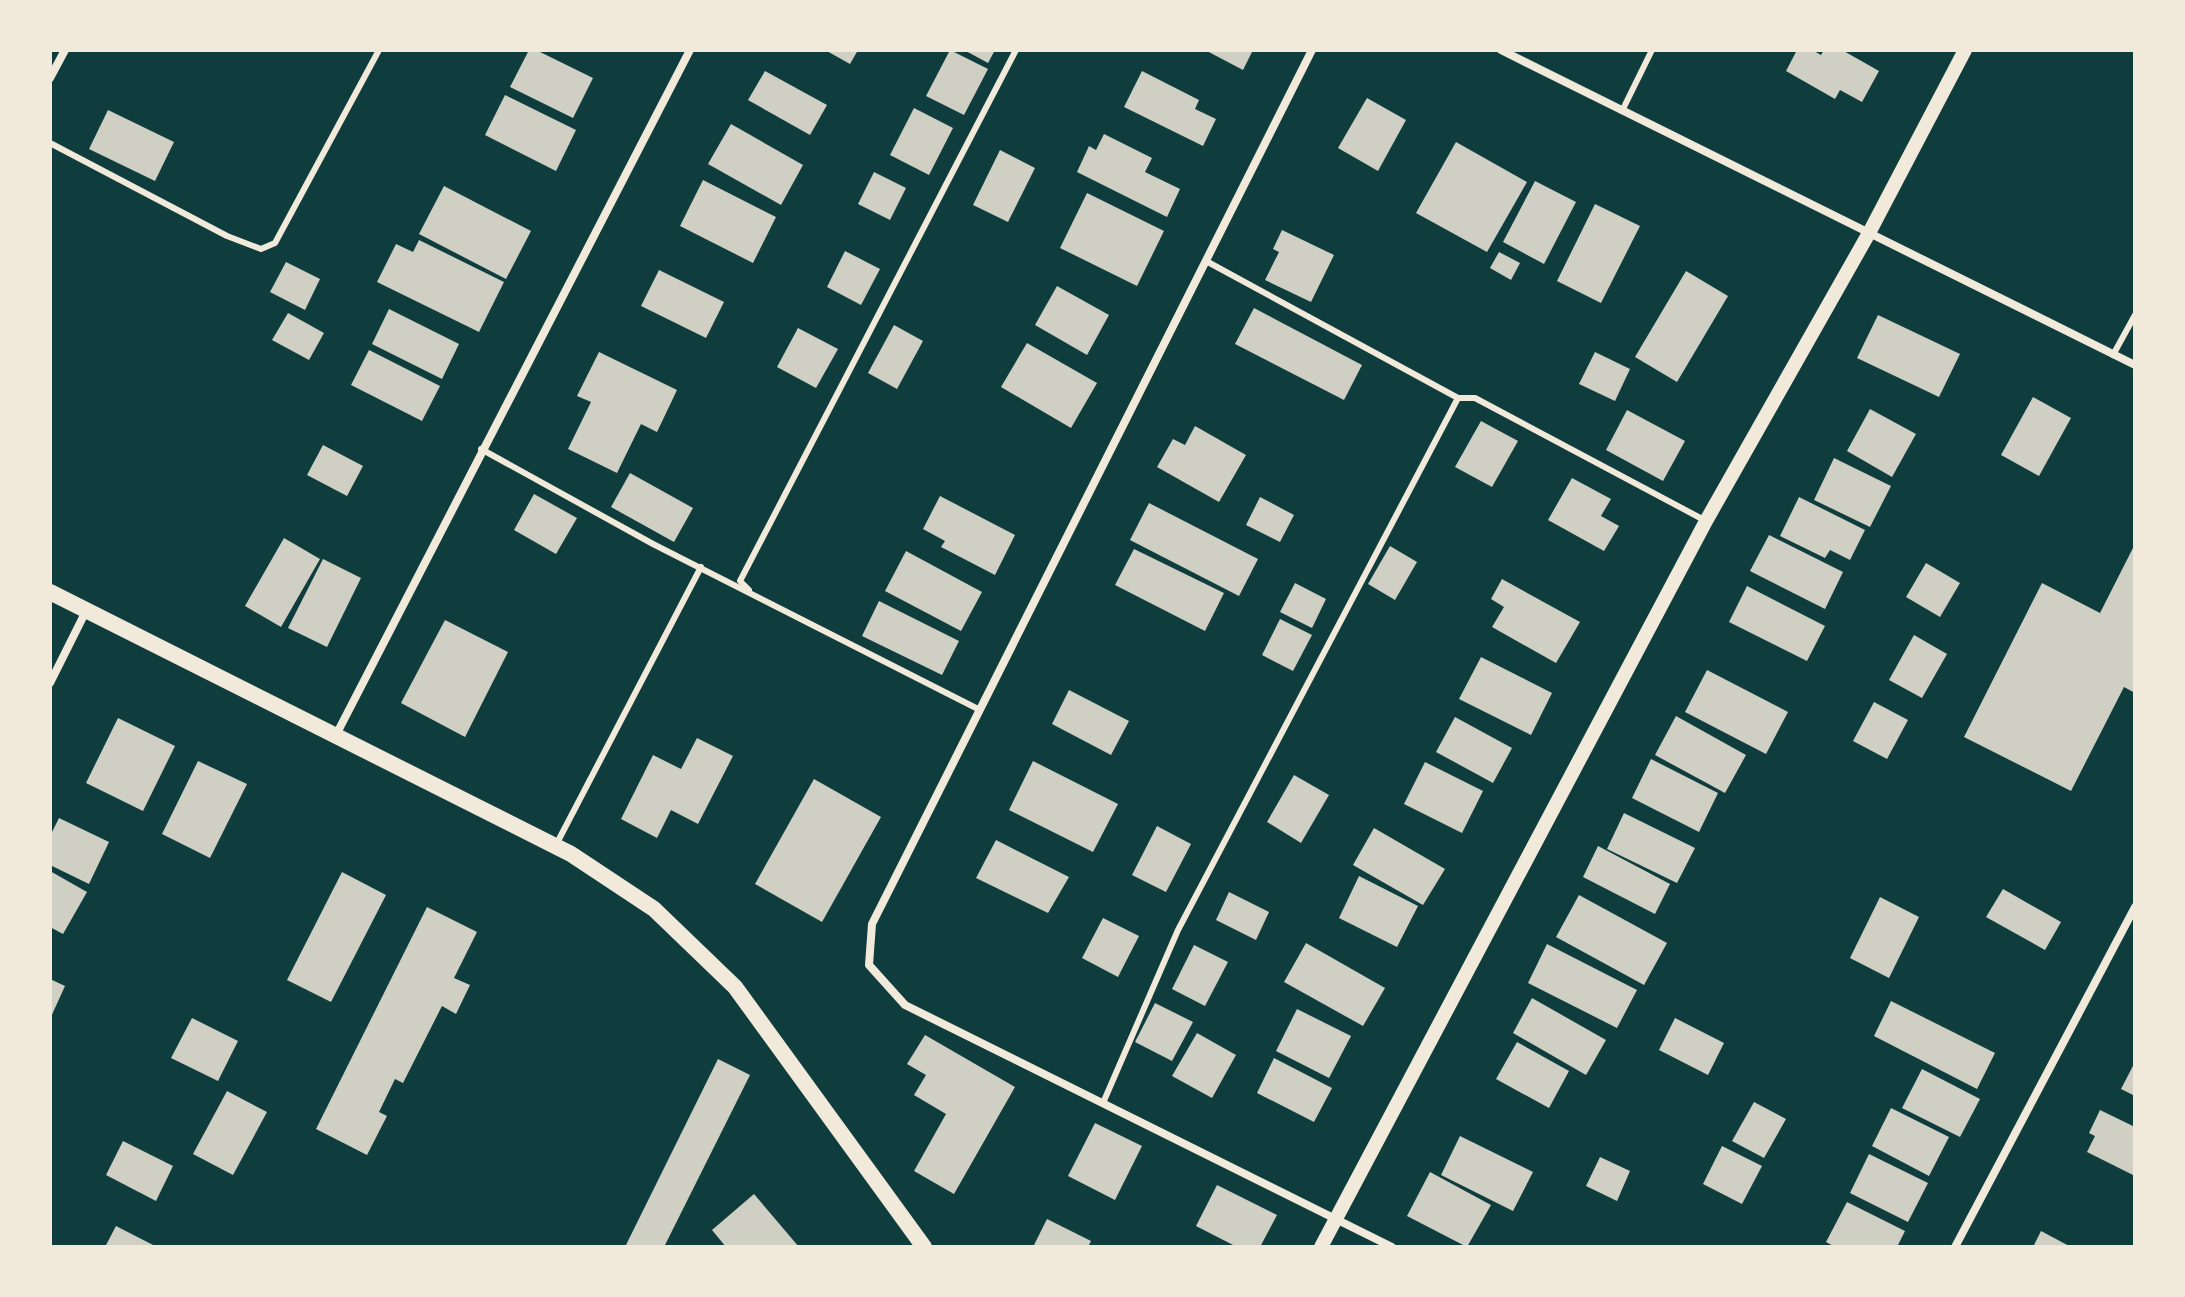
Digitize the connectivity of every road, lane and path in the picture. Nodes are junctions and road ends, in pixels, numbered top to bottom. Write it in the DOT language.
graph roads {
  1 [pos="65,50"];
  2 [pos="379,50"];
  3 [pos="690,50"];
  4 [pos="1016,50"];
  5 [pos="1312,50"];
  6 [pos="1501,50"];
  7 [pos="1652,50"];
  8 [pos="1965,50"];
  9 [pos="50,78"];
  10 [pos="1622,111"];
  11 [pos="50,143"];
  12 [pos="1869,233"];
  13 [pos="1206,261"];
  14 [pos="2135,315"];
  15 [pos="2113,355"];
  16 [pos="2135,365"];
  17 [pos="1458,398"];
  18 [pos="481,449"];
  19 [pos="1706,521"];
  20 [pos="701,567"];
  21 [pos="749,590"];
  22 [pos="50,592"];
  23 [pos="86,611"];
  24 [pos="50,683"];
  25 [pos="980,710"];
  26 [pos="336,735"];
  27 [pos="555,847"];
  28 [pos="2135,907"];
  29 [pos="1103,1103"];
  30 [pos="1336,1219"];
  31 [pos="916,1243"];
  32 [pos="1321,1247"];
  33 [pos="1392,1247"];
  34 [pos="1955,1247"];
  1 -- 9 [label="street"];
  2 -- 11 [label="lane"];
  3 -- 18 [label="street"];
  4 -- 21 [label="lane"];
  5 -- 13 [label="street"];
  6 -- 10 [label="street"];
  7 -- 10 [label="lane"];
  8 -- 12 [label="street"];
  10 -- 12 [label="street"];
  12 -- 15 [label="street"];
  12 -- 19 [label="street"];
  13 -- 17 [label="lane"];
  13 -- 25 [label="street"];
  14 -- 15 [label="lane"];
  15 -- 16 [label="street"];
  17 -- 19 [label="lane"];
  17 -- 29 [label="lane"];
  18 -- 20 [label="lane"];
  18 -- 26 [label="street"];
  19 -- 30 [label="street"];
  20 -- 21 [label="lane"];
  20 -- 27 [label="lane"];
  21 -- 25 [label="lane"];
  22 -- 23 [label="main road"];
  23 -- 24 [label="street"];
  23 -- 26 [label="main road"];
  25 -- 29 [label="street"];
  26 -- 27 [label="main road"];
  27 -- 31 [label="main road"];
  28 -- 34 [label="street"];
  29 -- 30 [label="street"];
  30 -- 32 [label="street"];
  30 -- 33 [label="street"];
}
